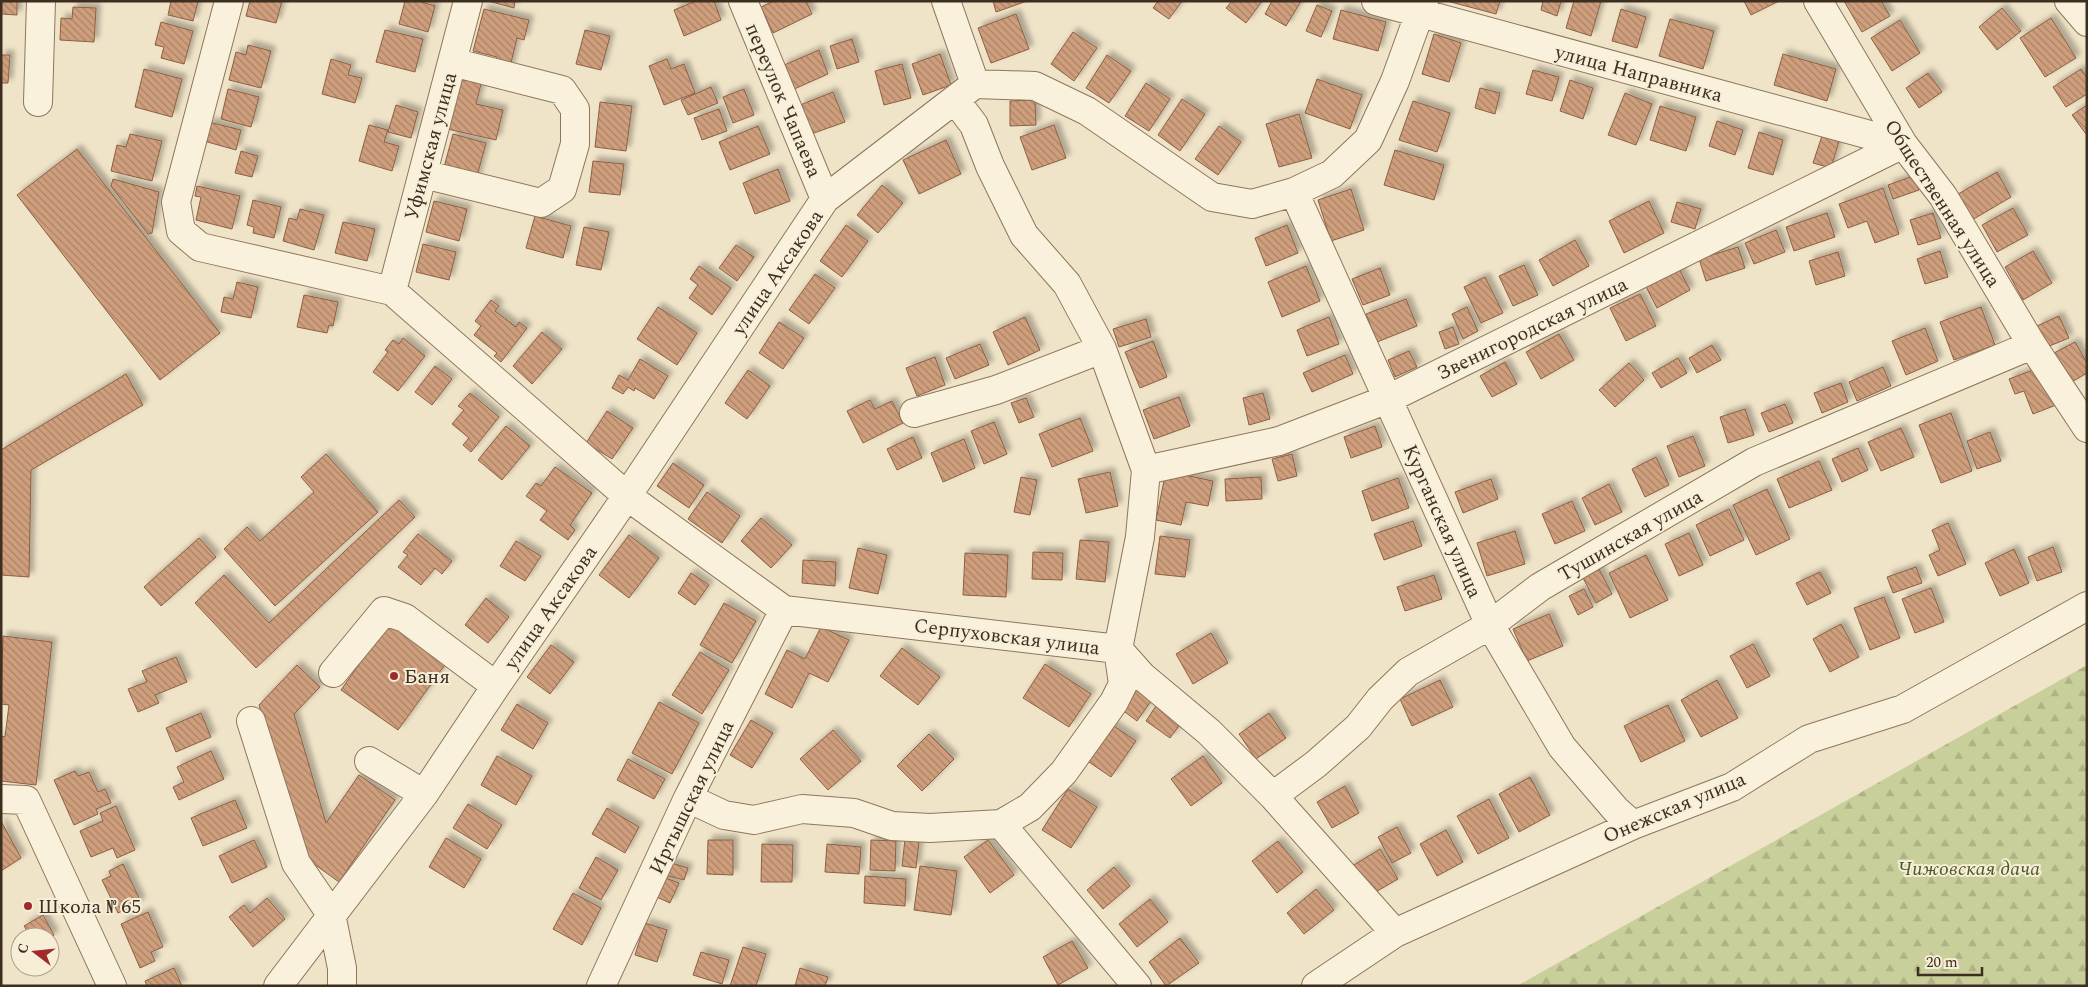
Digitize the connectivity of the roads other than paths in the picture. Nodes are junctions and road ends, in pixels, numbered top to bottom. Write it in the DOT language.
graph roads {
  1 [pos="41,1"];
  2 [pos="229,1"];
  3 [pos="468,1"];
  4 [pos="743,1"];
  5 [pos="946,1"];
  6 [pos="1376,1"];
  7 [pos="1818,1"];
  8 [pos="2069,1"];
  9 [pos="1422,8"];
  10 [pos="2087,22"];
  11 [pos="452,62"];
  12 [pos="966,92"];
  13 [pos="38,102"];
  14 [pos="1903,144"];
  15 [pos="422,174"];
  16 [pos="1294,192"];
  17 [pos="825,199"];
  18 [pos="392,291"];
  19 [pos="2032,345"];
  20 [pos="1102,349"];
  21 [pos="1388,399"];
  22 [pos="914,413"];
  23 [pos="2087,428"];
  24 [pos="1146,470"];
  25 [pos="627,496"];
  26 [pos="2087,606"];
  27 [pos="784,610"];
  28 [pos="1490,625"];
  29 [pos="1118,649"];
  30 [pos="333,673"];
  31 [pos="496,686"];
  32 [pos="251,721"];
  33 [pos="369,761"];
  34 [pos="424,794"];
  35 [pos="1273,796"];
  36 [pos="688,798"];
  37 [pos="14,799"];
  38 [pos="1001,824"];
  39 [pos="1633,825"];
  40 [pos="332,914"];
  41 [pos="1395,932"];
  42 [pos="112,986"];
  43 [pos="278,986"];
  44 [pos="342,986"];
  45 [pos="601,986"];
  46 [pos="1137,986"];
  47 [pos="1316,986"];
  1 -- 13 [label="street"];
  2 -- 18 [label="street"];
  3 -- 11 [label="street, Уфимская улица"];
  4 -- 17 [label="street, переулок Чапаева"];
  5 -- 12 [label="street"];
  6 -- 9 [label="street, улица Направника"];
  7 -- 14 [label="street, Общественная улица"];
  8 -- 10 [label="street"];
  9 -- 14 [label="street, улица Направника"];
  9 -- 16 [label="street"];
  11 -- 15 [label="street, Уфимская улица"];
  11 -- 15 [label="street"];
  12 -- 16 [label="street"];
  12 -- 17 [label="street, улица Аксакова"];
  12 -- 20 [label="street"];
  14 -- 19 [label="street, Общественная улица"];
  14 -- 21 [label="street, Звенигородская улица"];
  15 -- 18 [label="street, Уфимская улица"];
  16 -- 21 [label="street, Курганская улица"];
  17 -- 25 [label="street, улица Аксакова"];
  18 -- 25 [label="street, Серпуховская улица"];
  19 -- 23 [label="street, Общественная улица"];
  19 -- 28 [label="street, Тушинская улица"];
  20 -- 22 [label="street"];
  20 -- 24 [label="street"];
  21 -- 24 [label="street, Звенигородская улица"];
  21 -- 28 [label="street, Курганская улица"];
  24 -- 29 [label="street"];
  25 -- 27 [label="street, Серпуховская улица"];
  25 -- 31 [label="street, улица Аксакова"];
  26 -- 39 [label="street, Онежская улица"];
  27 -- 29 [label="street, Серпуховская улица"];
  27 -- 36 [label="street, Иртышская улица"];
  28 -- 35 [label="street, Тушинская улица"];
  28 -- 39 [label="street, Курганская улица"];
  29 -- 35 [label="street, Серпуховская улица"];
  29 -- 38 [label="street"];
  30 -- 31 [label="street"];
  31 -- 34 [label="street, улица Аксакова"];
  32 -- 40 [label="street"];
  33 -- 34 [label="street"];
  34 -- 40 [label="street, улица Аксакова"];
  35 -- 41 [label="street, Серпуховская улица"];
  36 -- 38 [label="street"];
  36 -- 45 [label="street, Иртышская улица"];
  37 -- 42 [label="street"];
  38 -- 46 [label="street"];
  39 -- 41 [label="street, Онежская улица"];
  40 -- 43 [label="street, улица Аксакова"];
  40 -- 44 [label="street"];
  41 -- 47 [label="street, Онежская улица"];
}
